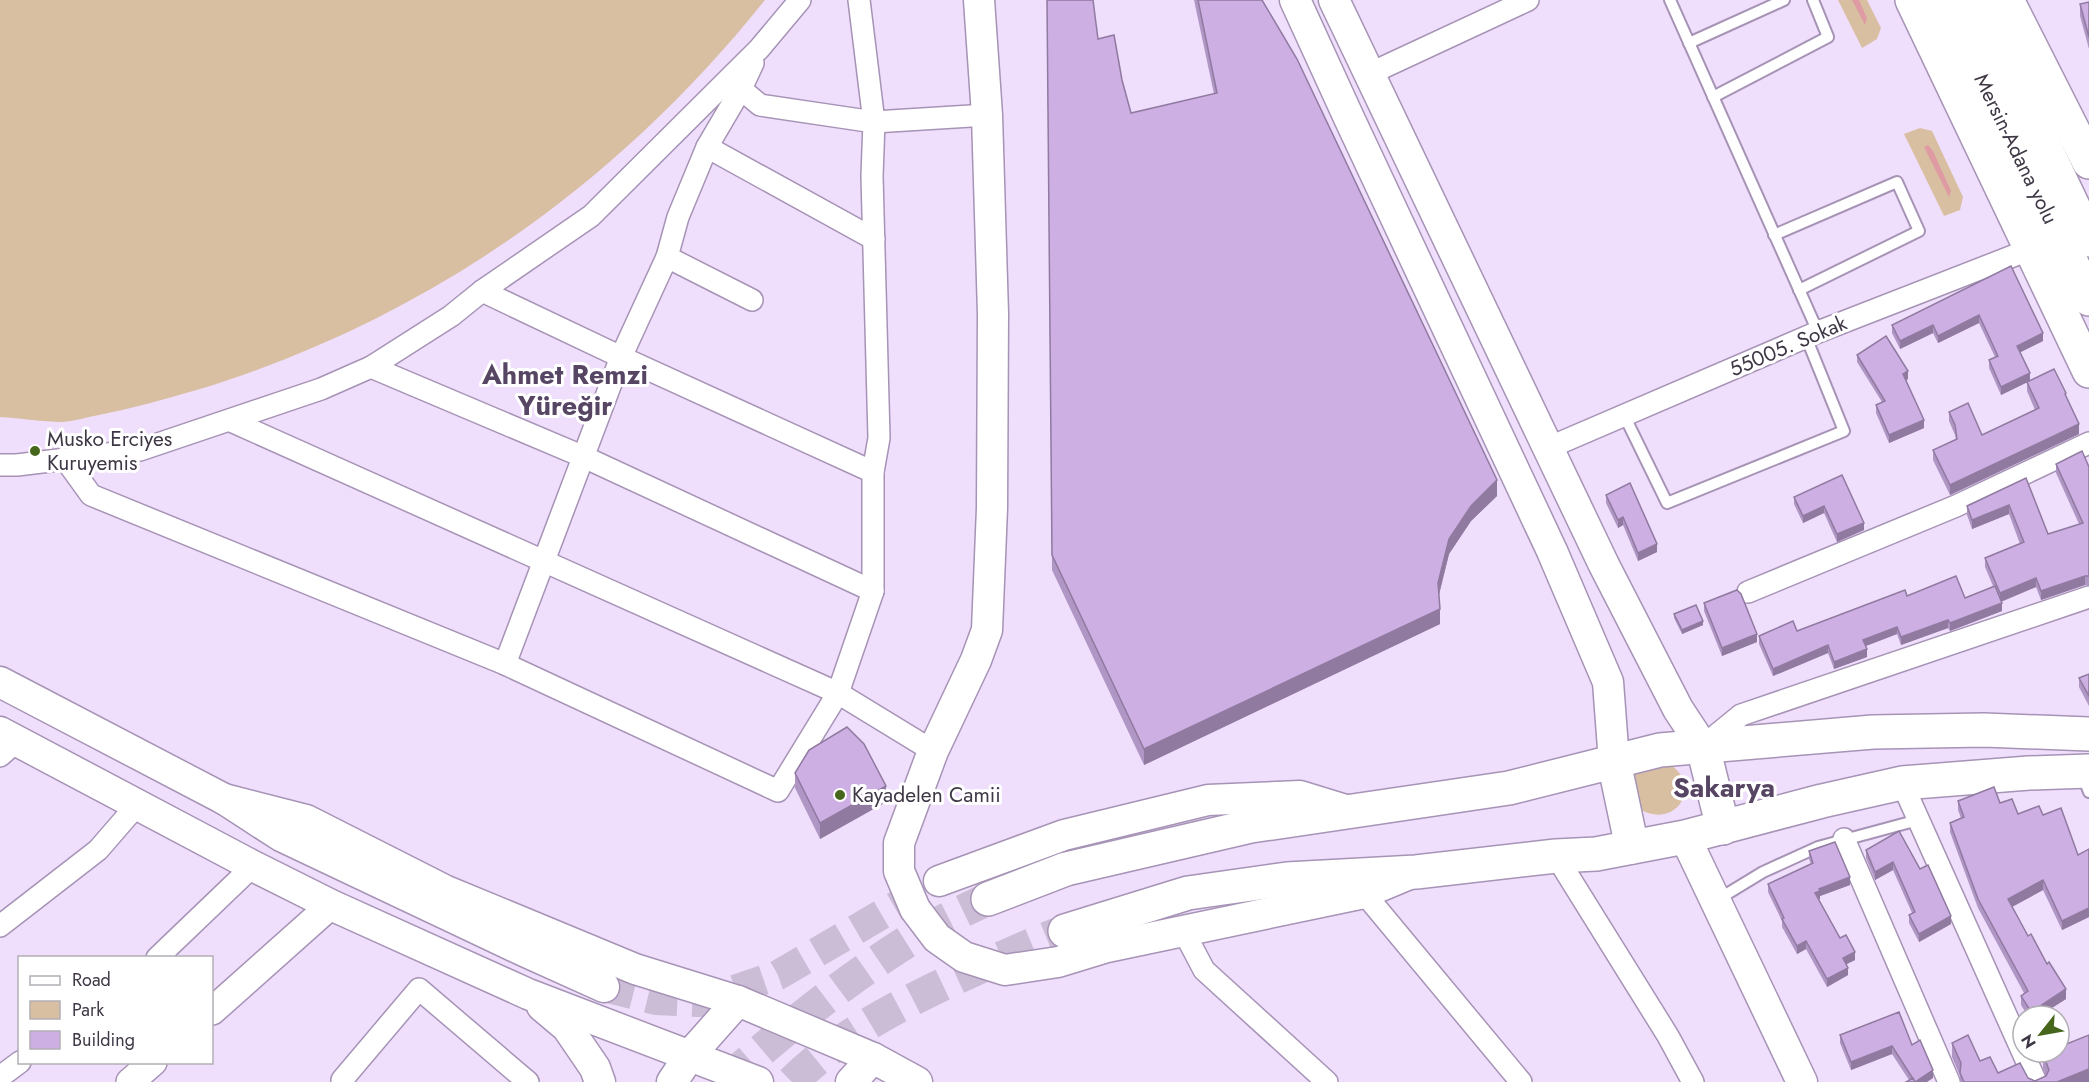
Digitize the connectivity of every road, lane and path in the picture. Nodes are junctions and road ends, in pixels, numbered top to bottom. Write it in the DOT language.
graph roads {
  1 [pos="800,0"];
  2 [pos="859,0"];
  3 [pos="979,0"];
  4 [pos="1295,0"];
  5 [pos="1334,0"];
  6 [pos="1528,0"];
  7 [pos="1670,0"];
  8 [pos="1784,0"];
  9 [pos="1813,0"];
  10 [pos="1912,0"];
  11 [pos="1942,0"];
  12 [pos="1975,0"];
  13 [pos="2007,0"];
  14 [pos="1689,43"];
  15 [pos="759,49"];
  16 [pos="1369,74"];
  17 [pos="741,89"];
  18 [pos="1713,97"];
  19 [pos="987,115"];
  20 [pos="874,122"];
  21 [pos="707,147"];
  22 [pos="2089,162"];
  23 [pos="1774,235"];
  24 [pos="874,240"];
  25 [pos="2089,240"];
  26 [pos="2031,249"];
  27 [pos="667,256"];
  28 [pos="1799,290"];
  29 [pos="482,291"];
  30 [pos="2089,298"];
  31 [pos="752,300"];
  32 [pos="1812,335"];
  33 [pos="621,357"];
  34 [pos="371,367"];
  35 [pos="2089,371"];
  36 [pos="1624,415"];
  37 [pos="231,421"];
  38 [pos="2089,443"];
  39 [pos="1548,448"];
  40 [pos="584,457"];
  41 [pos="65,459"];
  42 [pos="0,465"];
  43 [pos="873,472"];
  44 [pos="542,562"];
  45 [pos="873,591"];
  46 [pos="1748,592"];
  47 [pos="2089,597"];
  48 [pos="504,664"];
  49 [pos="0,682"];
  50 [pos="838,693"];
  51 [pos="2089,734"];
  52 [pos="6,743"];
  53 [pos="1703,747"];
  54 [pos="933,751"];
  55 [pos="1614,762"];
  56 [pos="2086,778"];
  57 [pos="1902,783"];
  58 [pos="224,799"];
  59 [pos="137,805"];
  60 [pos="1352,812"];
  61 [pos="1918,820"];
  62 [pos="1723,828"];
  63 [pos="1685,837"];
  64 [pos="1844,839"];
  65 [pos="1632,847"];
  66 [pos="1556,856"];
  67 [pos="253,866"];
  68 [pos="1416,872"];
  69 [pos="939,881"];
  70 [pos="1364,893"];
  71 [pos="988,899"];
  72 [pos="1714,902"];
  73 [pos="331,905"];
  74 [pos="0,926"];
  75 [pos="1065,931"];
  76 [pos="1184,932"];
  77 [pos="158,956"];
  78 [pos="604,987"];
  79 [pos="528,994"];
  80 [pos="738,1001"];
  81 [pos="213,1010"];
  82 [pos="690,1055"];
  83 [pos="873,1058"];
  84 [pos="18,1064"];
  85 [pos="151,1064"];
  86 [pos="0,1077"];
  87 [pos="130,1082"];
  88 [pos="344,1082"];
  89 [pos="528,1082"];
  90 [pos="600,1082"];
  91 [pos="672,1082"];
  92 [pos="758,1082"];
  93 [pos="851,1082"];
  94 [pos="917,1082"];
  95 [pos="1327,1082"];
  96 [pos="1521,1082"];
  97 [pos="1693,1082"];
  98 [pos="1802,1082"];
  99 [pos="1949,1082"];
  100 [pos="2036,1082"];
  1 -- 15 [label="street"];
  2 -- 20 [label="street"];
  3 -- 19 [label="main road"];
  4 -- 55 [label="main road"];
  5 -- 16 [label="main road"];
  6 -- 16 [label="street"];
  7 -- 14 [label="lane"];
  8 -- 14 [label="lane"];
  9 -- 18 [label="lane"];
  10 -- 26 [label="main road"];
  11 -- 30 [label="main road, Mersin-Adana yolu"];
  12 -- 25 [label="main road, Mersin-Adana yolu"];
  13 -- 22 [label="main road"];
  14 -- 18 [label="lane"];
  15 -- 17 [label="street"];
  15 -- 29 [label="street"];
  16 -- 39 [label="main road"];
  17 -- 20 [label="street"];
  17 -- 21 [label="street"];
  18 -- 23 [label="lane"];
  19 -- 20 [label="street"];
  19 -- 54 [label="main road"];
  20 -- 24 [label="street"];
  21 -- 24 [label="street"];
  21 -- 27 [label="street"];
  23 -- 28 [label="lane"];
  23 -- 28 [label="lane"];
  24 -- 43 [label="street"];
  26 -- 32 [label="street, 55005. Sokak"];
  26 -- 35 [label="main road"];
  27 -- 31 [label="street"];
  27 -- 33 [label="street"];
  28 -- 32 [label="lane"];
  29 -- 33 [label="street"];
  29 -- 34 [label="street"];
  32 -- 36 [label="street, 55005. Sokak"];
  32 -- 36 [label="lane"];
  33 -- 40 [label="street"];
  33 -- 43 [label="street"];
  34 -- 37 [label="street"];
  34 -- 40 [label="street"];
  36 -- 39 [label="street, 55005. Sokak"];
  37 -- 41 [label="street"];
  37 -- 44 [label="street"];
  38 -- 46 [label="street"];
  39 -- 53 [label="main road"];
  40 -- 44 [label="street"];
  40 -- 45 [label="street"];
  41 -- 42 [label="street"];
  41 -- 48 [label="street"];
  43 -- 45 [label="street"];
  44 -- 48 [label="street"];
  44 -- 50 [label="street"];
  45 -- 50 [label="street"];
  47 -- 53 [label="street"];
  48 -- 50 [label="street"];
  49 -- 58 [label="main road"];
  50 -- 54 [label="street"];
  51 -- 53 [label="main road"];
  52 -- 59 [label="main road"];
  53 -- 55 [label="main road"];
  53 -- 62 [label="main road"];
  54 -- 76 [label="main road"];
  55 -- 60 [label="main road"];
  55 -- 65 [label="main road"];
  56 -- 57 [label="main road"];
  57 -- 61 [label="street"];
  57 -- 62 [label="main road"];
  58 -- 78 [label="main road"];
  58 -- 80 [label="main road"];
  59 -- 67 [label="main road"];
  59 -- 74 [label="street"];
  60 -- 69 [label="main road"];
  60 -- 71 [label="main road"];
  61 -- 64 [label="lane"];
  61 -- 100 [label="street"];
  62 -- 63 [label="main road"];
  63 -- 65 [label="main road"];
  63 -- 72 [label="main road"];
  64 -- 72 [label="lane"];
  64 -- 99 [label="street"];
  65 -- 66 [label="main road"];
  66 -- 68 [label="main road"];
  66 -- 97 [label="street"];
  67 -- 73 [label="main road"];
  67 -- 77 [label="street"];
  68 -- 70 [label="main road"];
  68 -- 75 [label="main road"];
  70 -- 76 [label="main road"];
  70 -- 96 [label="street"];
  72 -- 98 [label="main road"];
  73 -- 79 [label="main road"];
  73 -- 81 [label="street"];
  76 -- 95 [label="street"];
  79 -- 82 [label="main road"];
  79 -- 90 [label="main road"];
  80 -- 82 [label="main road"];
  80 -- 83 [label="main road"];
  82 -- 91 [label="main road"];
  82 -- 92 [label="main road"];
  83 -- 93 [label="main road"];
  83 -- 94 [label="main road"];
  84 -- 86 [label="street"];
  85 -- 87 [label="street"];
  88 -- 89 [label="street"];
}
